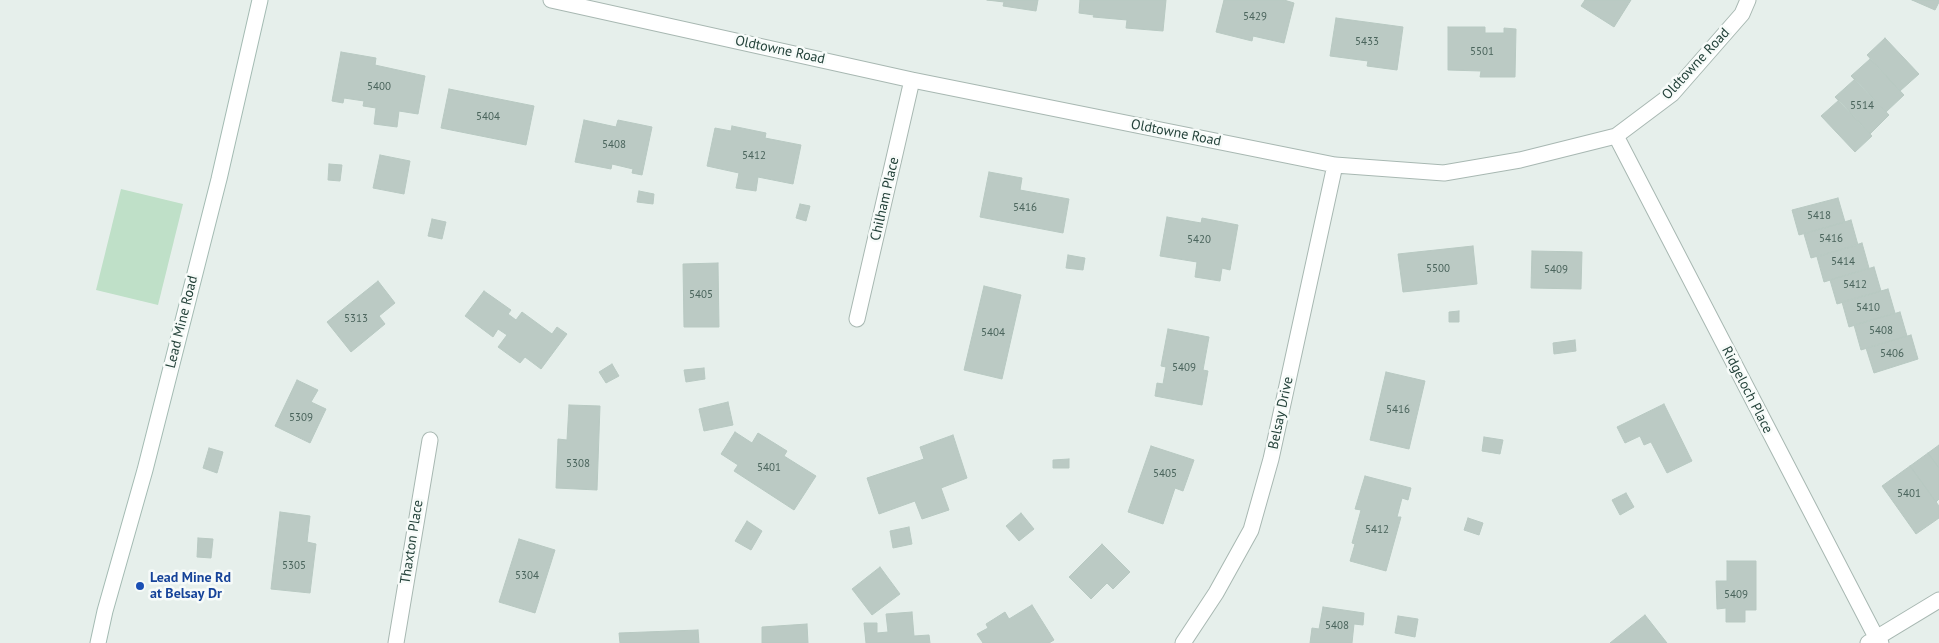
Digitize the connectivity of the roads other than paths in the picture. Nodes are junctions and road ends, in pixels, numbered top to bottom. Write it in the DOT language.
graph roads {
  1 [pos="260,0"];
  2 [pos="551,0"];
  3 [pos="1748,0"];
  4 [pos="912,80"];
  5 [pos="1616,136"];
  6 [pos="1335,165"];
  7 [pos="857,319"];
  8 [pos="430,440"];
  9 [pos="1939,600"];
  10 [pos="1875,641"];
  11 [pos="98,643"];
  12 [pos="396,643"];
  13 [pos="1183,643"];
  1 -- 11 [label="street, Lead Mine Road"];
  2 -- 4 [label="street, Oldtowne Road"];
  3 -- 5 [label="street, Oldtowne Road"];
  4 -- 6 [label="street, Oldtowne Road"];
  4 -- 7 [label="street, Chilham Place"];
  5 -- 6 [label="street, Oldtowne Road"];
  5 -- 10 [label="street, Ridgeloch Place"];
  6 -- 13 [label="street, Belsay Drive"];
  8 -- 12 [label="street, Thaxton Place"];
  9 -- 10 [label="street"];
}
